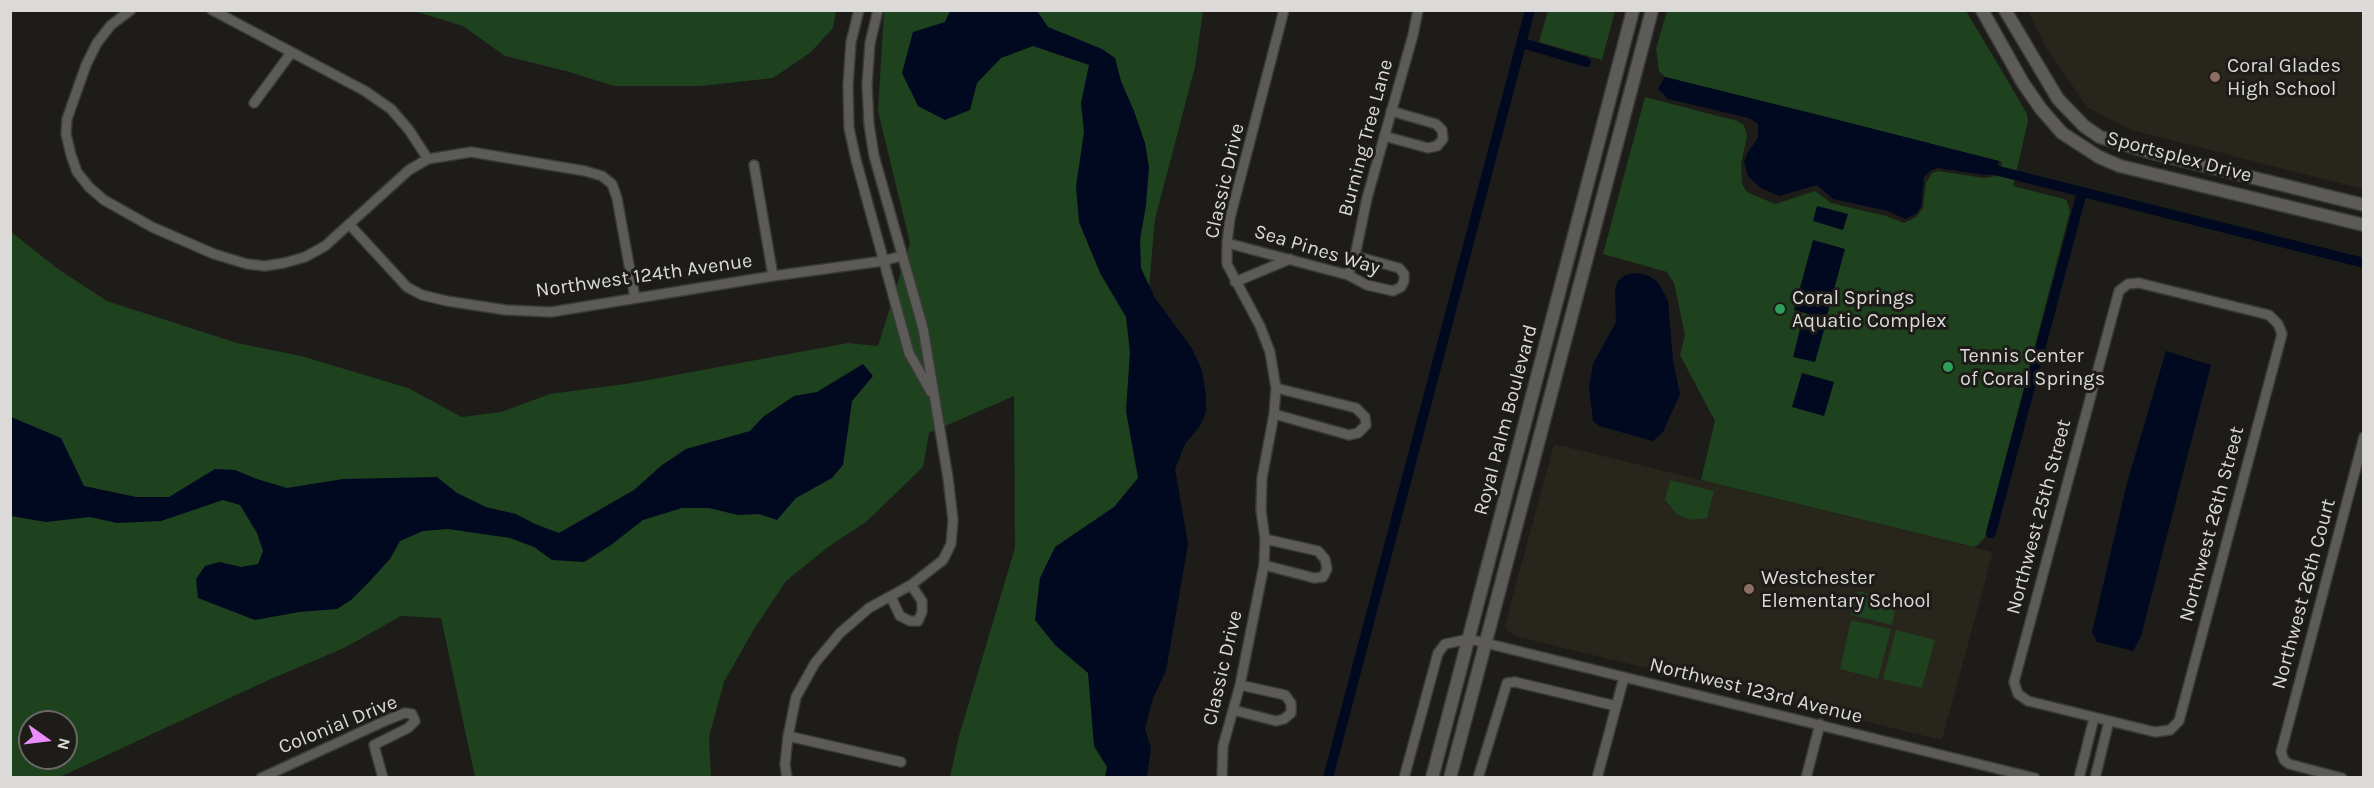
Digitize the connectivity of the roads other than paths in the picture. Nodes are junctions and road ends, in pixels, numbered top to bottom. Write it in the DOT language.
graph roads {
  1 [pos="132,10"];
  2 [pos="212,10"];
  3 [pos="859,10"];
  4 [pos="878,10"];
  5 [pos="1284,10"];
  6 [pos="1418,10"];
  7 [pos="1633,10"];
  8 [pos="1652,10"];
  9 [pos="1982,10"];
  10 [pos="2005,10"];
  11 [pos="291,53"];
  12 [pos="254,103"];
  13 [pos="1391,111"];
  14 [pos="1384,136"];
  15 [pos="428,159"];
  16 [pos="754,165"];
  17 [pos="2364,205"];
  18 [pos="349,224"];
  19 [pos="2364,225"];
  20 [pos="1227,243"];
  21 [pos="1355,255"];
  22 [pos="901,256"];
  23 [pos="1290,260"];
  24 [pos="883,261"];
  25 [pos="1347,275"];
  26 [pos="773,276"];
  27 [pos="1235,282"];
  28 [pos="635,298"];
  29 [pos="2278,324"];
  30 [pos="1276,388"];
  31 [pos="934,397"];
  32 [pos="1274,414"];
  33 [pos="2363,441"];
  34 [pos="1265,538"];
  35 [pos="1264,565"];
  36 [pos="911,585"];
  37 [pos="891,597"];
  38 [pos="1469,639"];
  39 [pos="1485,644"];
  40 [pos="1624,677"];
  41 [pos="1240,685"];
  42 [pos="1616,706"];
  43 [pos="1233,710"];
  44 [pos="2094,718"];
  45 [pos="2109,722"];
  46 [pos="1820,724"];
  47 [pos="788,736"];
  48 [pos="901,762"];
  49 [pos="261,777"];
  50 [pos="383,777"];
  51 [pos="787,777"];
  52 [pos="1222,777"];
  53 [pos="1404,777"];
  54 [pos="1432,777"];
  55 [pos="1450,777"];
  56 [pos="1478,777"];
  57 [pos="1597,777"];
  58 [pos="1806,777"];
  59 [pos="2036,777"];
  60 [pos="2079,777"];
  61 [pos="2095,777"];
  62 [pos="2342,777"];
  1 -- 18 [label="street"];
  2 -- 11 [label="street"];
  3 -- 24 [label="street"];
  4 -- 22 [label="street"];
  5 -- 20 [label="street, Classic Drive"];
  6 -- 13 [label="street, Burning Tree Lane"];
  7 -- 38 [label="street, Royal Palm Boulevard"];
  8 -- 39 [label="street, Royal Palm Boulevard"];
  9 -- 19 [label="street, Sportsplex Drive"];
  10 -- 17 [label="street, Sportsplex Drive"];
  11 -- 12 [label="street"];
  11 -- 15 [label="street"];
  13 -- 14 [label="street, Burning Tree Lane"];
  13 -- 14 [label="street"];
  14 -- 21 [label="street, Burning Tree Lane"];
  15 -- 18 [label="street"];
  15 -- 28 [label="street"];
  16 -- 26 [label="street"];
  18 -- 28 [label="street, Northwest 124th Avenue"];
  20 -- 23 [label="street, Sea Pines Way"];
  20 -- 27 [label="street, Classic Drive"];
  21 -- 25 [label="street, Burning Tree Lane"];
  21 -- 25 [label="street, Sea Pines Way"];
  22 -- 24 [label="street, Northwest 124th Avenue"];
  22 -- 31 [label="street"];
  23 -- 25 [label="street, Sea Pines Way"];
  23 -- 27 [label="street"];
  24 -- 26 [label="street, Northwest 124th Avenue"];
  24 -- 31 [label="street"];
  26 -- 28 [label="street, Northwest 124th Avenue"];
  27 -- 30 [label="street, Classic Drive"];
  29 -- 44 [label="street, Northwest 25th Street"];
  29 -- 45 [label="street, Northwest 26th Street"];
  30 -- 32 [label="street, Classic Drive"];
  30 -- 32 [label="street"];
  31 -- 36 [label="street"];
  32 -- 34 [label="street, Classic Drive"];
  33 -- 62 [label="street, Northwest 26th Court"];
  34 -- 35 [label="street, Classic Drive"];
  34 -- 35 [label="street"];
  35 -- 41 [label="street, Classic Drive"];
  36 -- 37 [label="street"];
  36 -- 37 [label="street"];
  37 -- 47 [label="street"];
  38 -- 39 [label="street, Northwest 123rd Avenue"];
  38 -- 53 [label="street"];
  38 -- 54 [label="street, Royal Palm Boulevard"];
  39 -- 40 [label="street, Northwest 123rd Avenue"];
  39 -- 55 [label="street, Royal Palm Boulevard"];
  40 -- 42 [label="street"];
  40 -- 46 [label="street, Northwest 123rd Avenue"];
  41 -- 43 [label="street, Classic Drive"];
  41 -- 43 [label="street"];
  42 -- 56 [label="street"];
  42 -- 57 [label="street"];
  43 -- 52 [label="street, Classic Drive"];
  44 -- 45 [label="street"];
  44 -- 60 [label="street"];
  45 -- 61 [label="street"];
  46 -- 58 [label="street"];
  46 -- 59 [label="street, Northwest 123rd Avenue"];
  47 -- 48 [label="street"];
  47 -- 51 [label="street"];
  49 -- 50 [label="street, Colonial Drive"];
}
